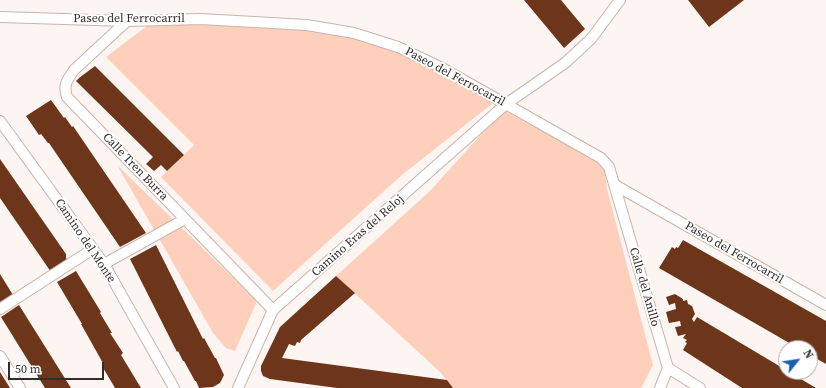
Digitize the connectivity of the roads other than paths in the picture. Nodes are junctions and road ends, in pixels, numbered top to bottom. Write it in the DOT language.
graph roads {
  1 [pos="620,0"];
  2 [pos="0,17"];
  3 [pos="127,21"];
  4 [pos="506,104"];
  5 [pos="0,121"];
  6 [pos="615,185"];
  7 [pos="185,219"];
  8 [pos="93,250"];
  9 [pos="104,264"];
  10 [pos="826,305"];
  11 [pos="0,309"];
  12 [pos="273,310"];
  13 [pos="0,356"];
  14 [pos="668,368"];
  15 [pos="20,388"];
  16 [pos="174,388"];
  17 [pos="238,388"];
  18 [pos="660,388"];
  19 [pos="700,388"];
  1 -- 4 [label="street, Camino Eras del Reloj"];
  2 -- 3 [label="street, Paseo del Ferrocarril"];
  3 -- 4 [label="street, Paseo del Ferrocarril"];
  3 -- 7 [label="street, Calle Tren Burra"];
  4 -- 6 [label="street, Paseo del Ferrocarril"];
  4 -- 12 [label="street, Camino Eras del Reloj"];
  5 -- 8 [label="street, Camino del Monte"];
  6 -- 10 [label="street, Paseo del Ferrocarril"];
  6 -- 14 [label="street, Calle del Anillo"];
  7 -- 9 [label="street"];
  7 -- 12 [label="street, Calle Tren Burra"];
  8 -- 9 [label="street, Camino del Monte"];
  8 -- 11 [label="street"];
  9 -- 16 [label="street, Camino del Monte"];
  12 -- 17 [label="street, Camino Eras del Reloj"];
  13 -- 15 [label="street"];
  14 -- 18 [label="street"];
  14 -- 19 [label="street"];
}
